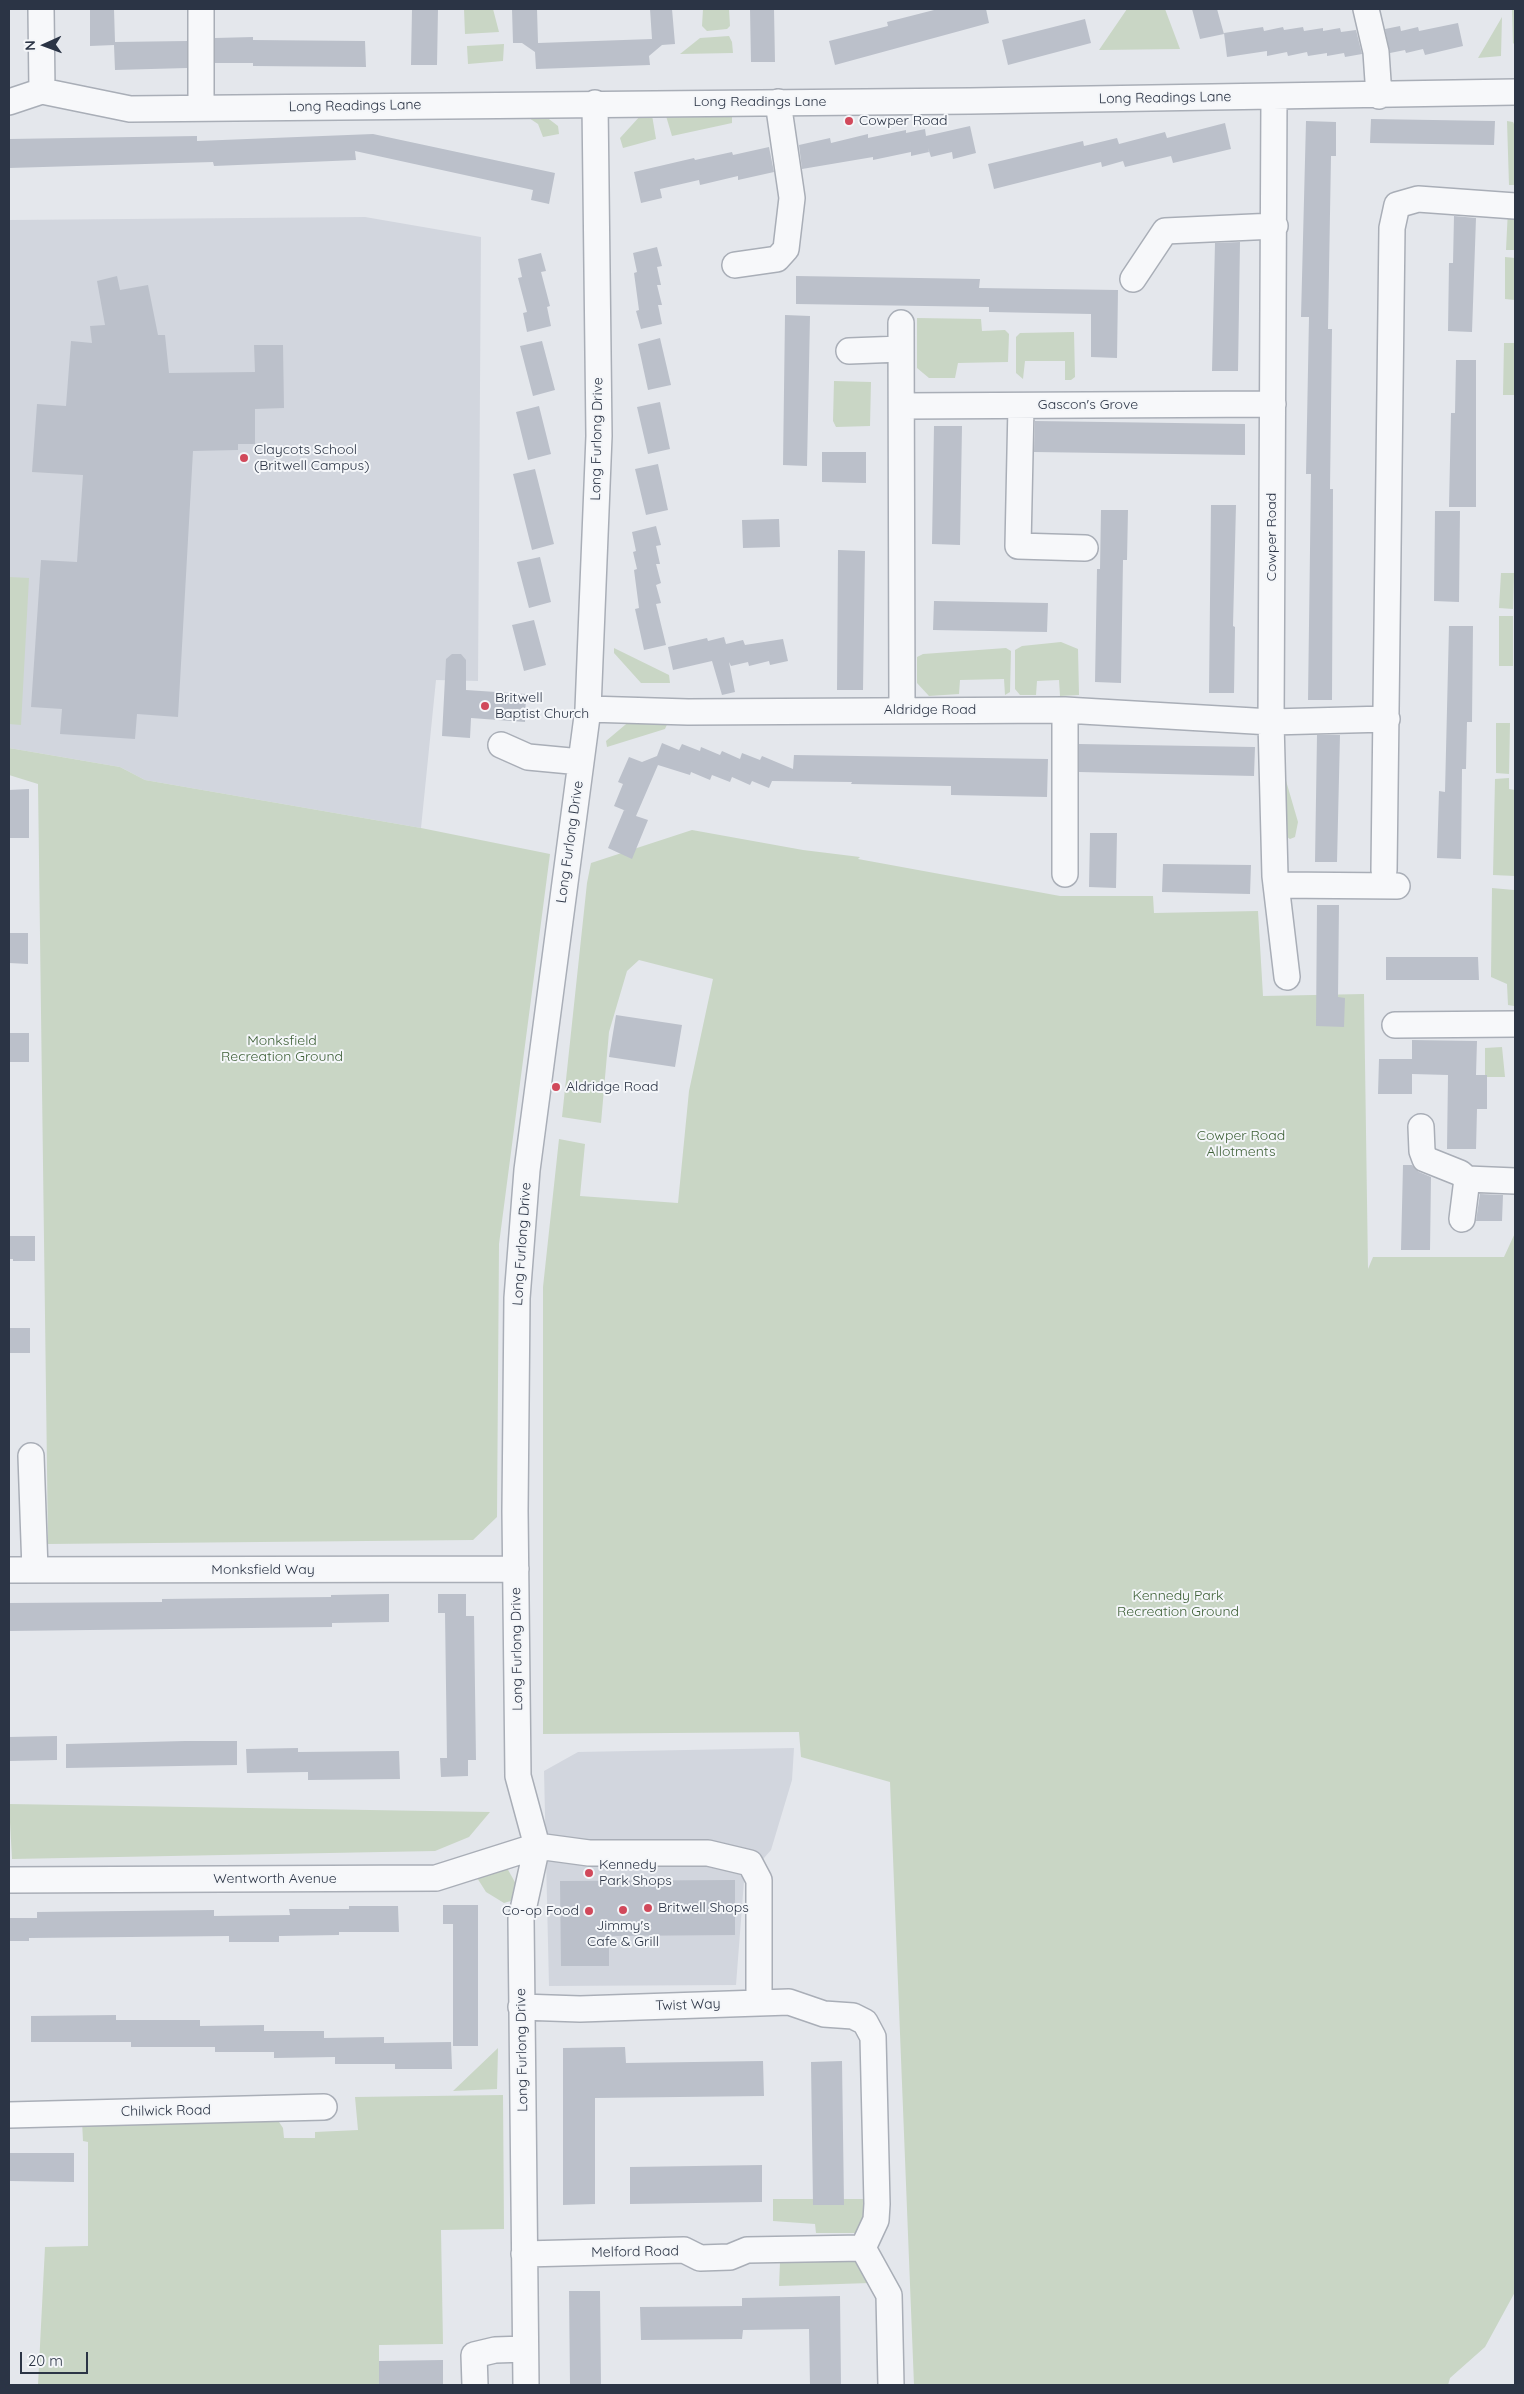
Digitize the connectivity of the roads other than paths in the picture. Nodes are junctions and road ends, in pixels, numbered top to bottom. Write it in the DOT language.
graph roads {
  1 [pos="41,9"];
  2 [pos="201,9"];
  3 [pos="1366,9"];
  4 [pos="42,91"];
  5 [pos="1515,92"];
  6 [pos="1379,96"];
  7 [pos="1274,97"];
  8 [pos="9,102"];
  9 [pos="778,102"];
  10 [pos="595,103"];
  11 [pos="201,108"];
  12 [pos="1515,206"];
  13 [pos="1275,226"];
  14 [pos="735,266"];
  15 [pos="1133,279"];
  16 [pos="901,323"];
  17 [pos="901,349"];
  18 [pos="849,350"];
  19 [pos="1273,404"];
  20 [pos="903,406"];
  21 [pos="1021,406"];
  22 [pos="1085,548"];
  23 [pos="588,709"];
  24 [pos="902,710"];
  25 [pos="1065,710"];
  26 [pos="1387,719"];
  27 [pos="1271,722"];
  28 [pos="501,745"];
  29 [pos="581,762"];
  30 [pos="1065,874"];
  31 [pos="1276,885"];
  32 [pos="1287,977"];
  33 [pos="1515,1024"];
  34 [pos="1395,1025"];
  35 [pos="1421,1127"];
  36 [pos="1467,1179"];
  37 [pos="1515,1181"];
  38 [pos="1462,1219"];
  39 [pos="31,1456"];
  40 [pos="516,1569"];
  41 [pos="9,1570"];
  42 [pos="35,1570"];
  43 [pos="537,1846"];
  44 [pos="9,1880"];
  45 [pos="759,2002"];
  46 [pos="521,2007"];
  47 [pos="324,2107"];
  48 [pos="9,2115"];
  49 [pos="863,2248"];
  50 [pos="524,2254"];
  51 [pos="525,2349"];
  52 [pos="474,2385"];
  53 [pos="526,2385"];
  54 [pos="891,2385"];
  1 -- 4 [label="street"];
  2 -- 11 [label="street"];
  3 -- 6 [label="street"];
  4 -- 8 [label="street, Long Readings Lane"];
  4 -- 11 [label="street, Long Readings Lane"];
  5 -- 6 [label="street, Long Readings Lane"];
  6 -- 7 [label="street, Long Readings Lane"];
  7 -- 9 [label="street, Long Readings Lane"];
  7 -- 13 [label="street, Cowper Road"];
  9 -- 10 [label="street, Long Readings Lane"];
  9 -- 14 [label="street"];
  10 -- 11 [label="street, Long Readings Lane"];
  10 -- 23 [label="street, Long Furlong Drive"];
  12 -- 26 [label="street"];
  13 -- 15 [label="street"];
  13 -- 19 [label="street, Cowper Road"];
  16 -- 17 [label="street"];
  17 -- 18 [label="street"];
  17 -- 20 [label="street"];
  19 -- 21 [label="street, Gascon's Grove"];
  19 -- 27 [label="street, Cowper Road"];
  20 -- 21 [label="street, Gascon's Grove"];
  20 -- 24 [label="street"];
  21 -- 22 [label="street"];
  23 -- 24 [label="street, Aldridge Road"];
  23 -- 29 [label="street, Long Furlong Drive"];
  24 -- 25 [label="street, Aldridge Road"];
  25 -- 27 [label="street, Aldridge Road"];
  25 -- 30 [label="street"];
  26 -- 27 [label="street, Aldridge Road"];
  26 -- 31 [label="street"];
  27 -- 31 [label="street, Cowper Road"];
  28 -- 29 [label="street"];
  29 -- 40 [label="street, Long Furlong Drive"];
  31 -- 32 [label="street, Cowper Road"];
  33 -- 34 [label="street"];
  35 -- 36 [label="street"];
  36 -- 37 [label="street"];
  36 -- 38 [label="street"];
  39 -- 42 [label="street"];
  40 -- 42 [label="street, Monksfield Way"];
  40 -- 43 [label="street, Long Furlong Drive"];
  41 -- 42 [label="street, Monksfield Way"];
  43 -- 44 [label="street, Wentworth Avenue"];
  43 -- 45 [label="street"];
  43 -- 46 [label="street, Long Furlong Drive"];
  45 -- 46 [label="street, Twist Way"];
  45 -- 49 [label="street, Twist Way"];
  46 -- 50 [label="street, Long Furlong Drive"];
  47 -- 48 [label="street, Chilwick Road"];
  49 -- 50 [label="street, Melford Road"];
  49 -- 54 [label="street"];
  50 -- 51 [label="street, Long Furlong Drive"];
  51 -- 52 [label="street"];
  51 -- 53 [label="street, Long Furlong Drive"];
}
